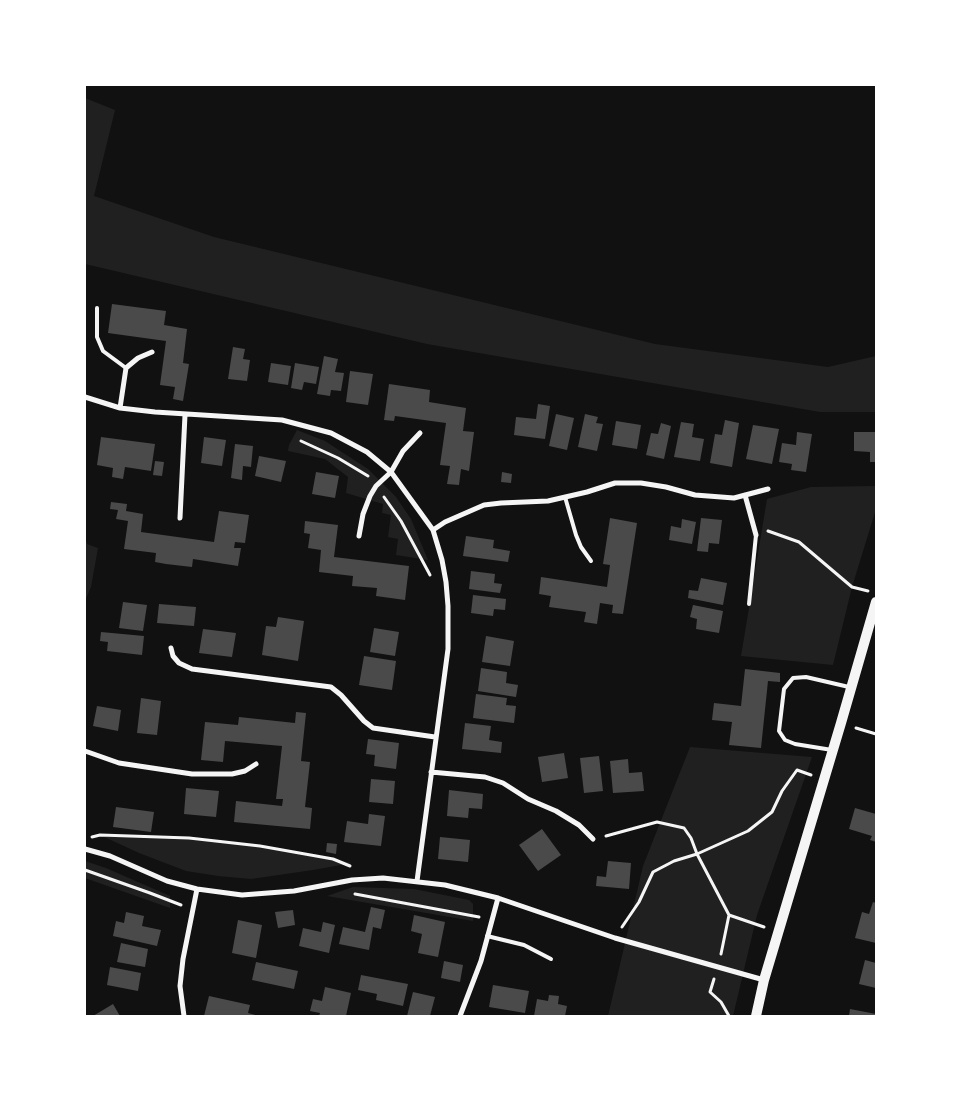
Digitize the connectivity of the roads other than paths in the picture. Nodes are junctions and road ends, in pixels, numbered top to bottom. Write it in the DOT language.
graph roads {
  1 [pos="97,308"];
  2 [pos="152,352"];
  3 [pos="126,368"];
  4 [pos="85,398"];
  5 [pos="120,408"];
  6 [pos="185,415"];
  7 [pos="420,432"];
  8 [pos="391,472"];
  9 [pos="768,489"];
  10 [pos="745,495"];
  11 [pos="565,497"];
  12 [pos="180,518"];
  13 [pos="433,530"];
  14 [pos="756,535"];
  15 [pos="359,536"];
  16 [pos="591,561"];
  17 [pos="876,602"];
  18 [pos="749,604"];
  19 [pos="171,648"];
  20 [pos="851,688"];
  21 [pos="435,737"];
  22 [pos="833,750"];
  23 [pos="85,751"];
  24 [pos="256,764"];
  25 [pos="431,772"];
  26 [pos="593,839"];
  27 [pos="85,849"];
  28 [pos="417,881"];
  29 [pos="197,889"];
  30 [pos="498,898"];
  31 [pos="487,936"];
  32 [pos="551,959"];
  33 [pos="764,980"];
  34 [pos="184,1016"];
  35 [pos="460,1016"];
  36 [pos="756,1016"];
  1 -- 3 [label="lane"];
  2 -- 3 [label="street"];
  3 -- 5 [label="street"];
  4 -- 5 [label="street"];
  5 -- 6 [label="street"];
  6 -- 8 [label="street"];
  6 -- 12 [label="street"];
  7 -- 8 [label="street"];
  8 -- 13 [label="street"];
  8 -- 15 [label="street"];
  9 -- 10 [label="street"];
  10 -- 11 [label="street"];
  10 -- 14 [label="street"];
  11 -- 13 [label="street"];
  11 -- 16 [label="lane"];
  13 -- 21 [label="street"];
  14 -- 18 [label="lane"];
  17 -- 20 [label="main road"];
  19 -- 21 [label="street"];
  20 -- 22 [label="main road"];
  20 -- 22 [label="lane"];
  21 -- 25 [label="street"];
  22 -- 33 [label="main road"];
  23 -- 24 [label="street"];
  25 -- 26 [label="street"];
  25 -- 28 [label="street"];
  27 -- 29 [label="street"];
  28 -- 29 [label="street"];
  28 -- 30 [label="street"];
  29 -- 34 [label="street"];
  30 -- 31 [label="street"];
  30 -- 33 [label="street"];
  31 -- 32 [label="lane"];
  31 -- 35 [label="street"];
  33 -- 36 [label="main road"];
}
